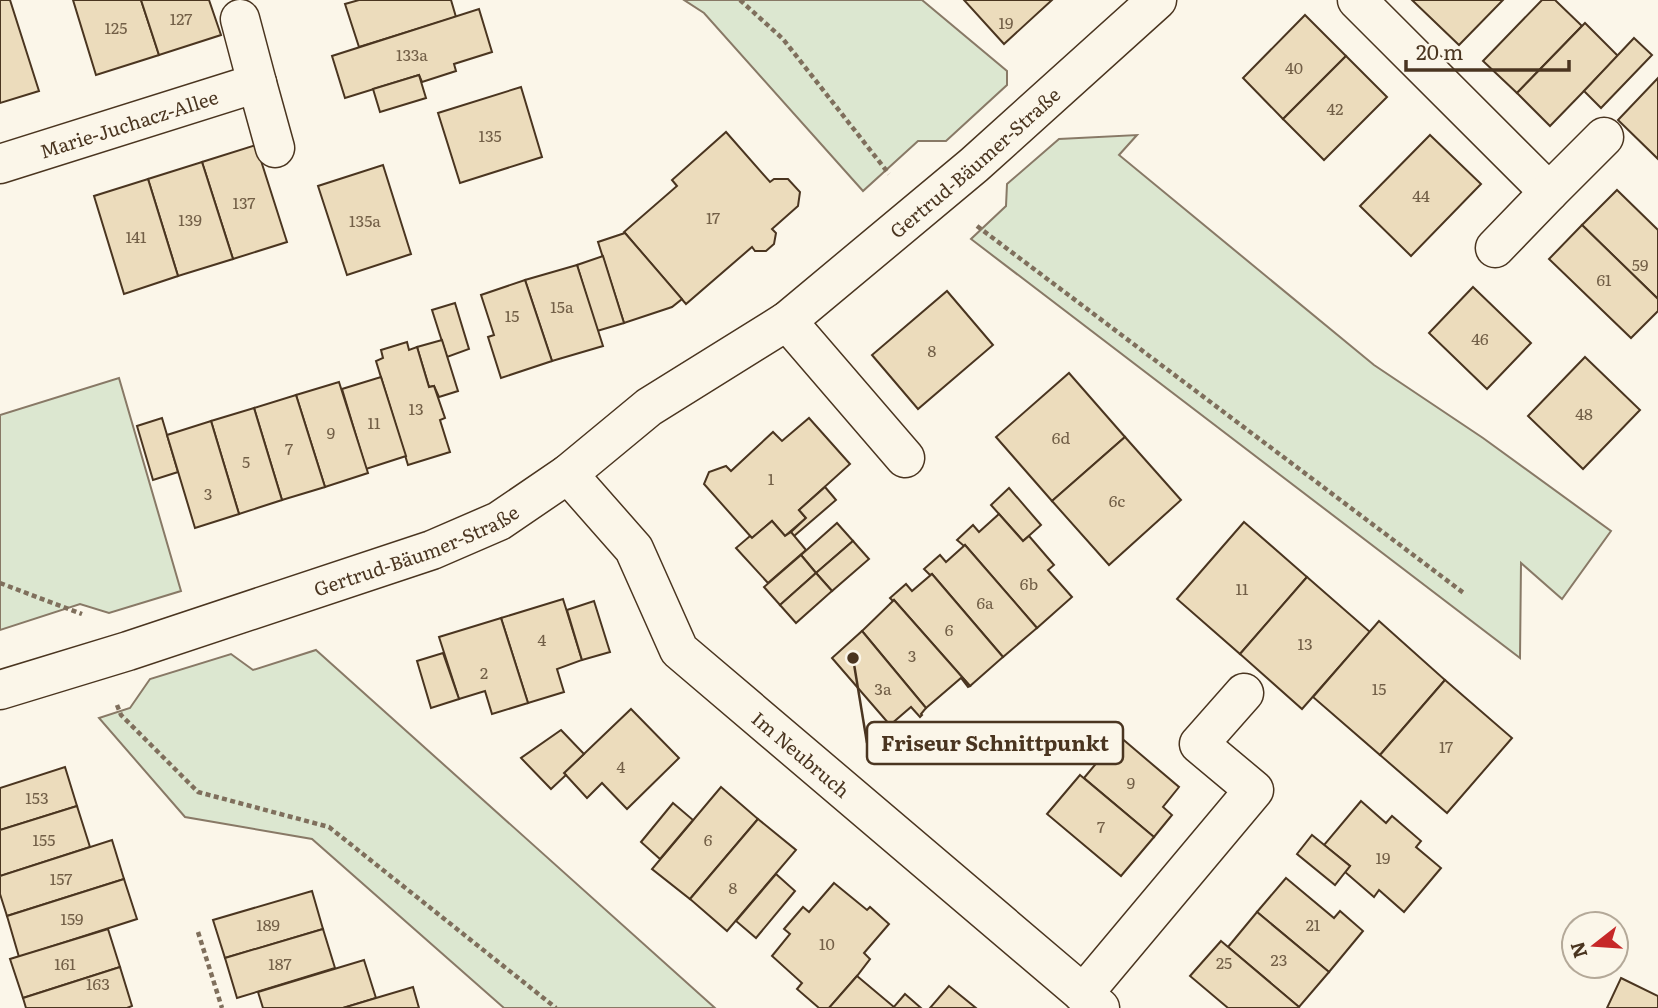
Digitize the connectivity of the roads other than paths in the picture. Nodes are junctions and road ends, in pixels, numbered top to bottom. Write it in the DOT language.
graph roads {
  1 [pos="1157,0"];
  2 [pos="1357,0"];
  3 [pos="240,19"];
  4 [pos="257,83"];
  5 [pos="1604,137"];
  6 [pos="275,148"];
  7 [pos="0,164"];
  8 [pos="1549,192"];
  9 [pos="1495,248"];
  10 [pos="788,321"];
  11 [pos="905,458"];
  12 [pos="568,474"];
  13 [pos="0,690"];
  14 [pos="1244,693"];
  15 [pos="1092,1001"];
  1 -- 10 [label="street, Gertrud-Bäumer-Straße"];
  2 -- 8 [label="street"];
  3 -- 4 [label="street"];
  4 -- 6 [label="street"];
  4 -- 7 [label="street, Marie-Juchacz-Allee"];
  5 -- 8 [label="street"];
  8 -- 9 [label="street"];
  10 -- 11 [label="street"];
  10 -- 12 [label="street, Gertrud-Bäumer-Straße"];
  12 -- 13 [label="street, Gertrud-Bäumer-Straße"];
  12 -- 15 [label="street, Im Neubruch"];
  14 -- 15 [label="street, Im Neubruch"];
}
